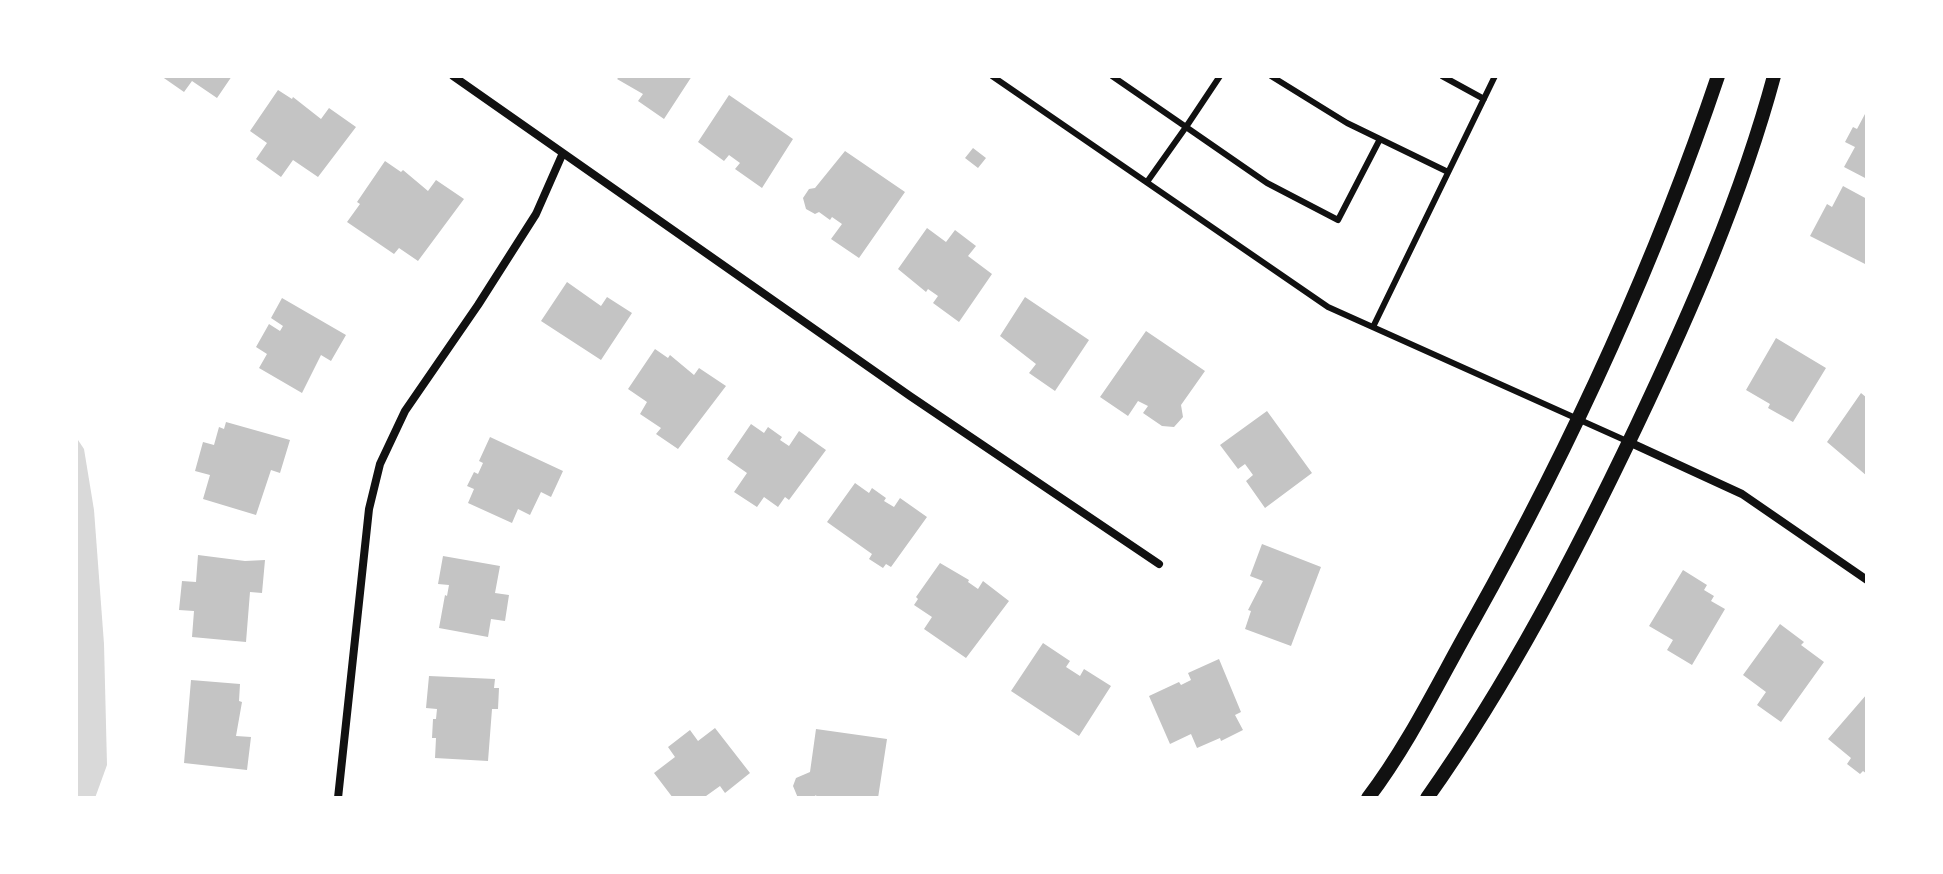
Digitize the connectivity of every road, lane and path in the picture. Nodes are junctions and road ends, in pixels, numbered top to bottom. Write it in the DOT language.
graph roads {
  1 [pos="453,76"];
  2 [pos="992,76"];
  3 [pos="1112,76"];
  4 [pos="1220,76"];
  5 [pos="1271,76"];
  6 [pos="1442,76"];
  7 [pos="1495,76"];
  8 [pos="1718,76"];
  9 [pos="1774,76"];
  10 [pos="1484,99"];
  11 [pos="1186,127"];
  12 [pos="1380,139"];
  13 [pos="562,155"];
  14 [pos="1448,172"];
  15 [pos="1147,182"];
  16 [pos="1373,327"];
  17 [pos="1579,420"];
  18 [pos="1629,442"];
  19 [pos="1159,564"];
  20 [pos="1867,580"];
  21 [pos="338,798"];
  22 [pos="1368,798"];
  23 [pos="1427,798"];
  1 -- 13 [label="street"];
  2 -- 15 [label="lane"];
  3 -- 11 [label="lane"];
  4 -- 11 [label="lane"];
  5 -- 12 [label="lane"];
  6 -- 10 [label="lane"];
  7 -- 10 [label="lane"];
  8 -- 17 [label="street"];
  9 -- 18 [label="street"];
  10 -- 14 [label="lane"];
  11 -- 12 [label="lane"];
  11 -- 15 [label="lane"];
  12 -- 14 [label="lane"];
  13 -- 19 [label="street"];
  13 -- 21 [label="street"];
  14 -- 16 [label="lane"];
  15 -- 16 [label="lane"];
  16 -- 17 [label="lane"];
  17 -- 18 [label="lane"];
  17 -- 22 [label="street"];
  18 -- 20 [label="street"];
  18 -- 23 [label="street"];
}
